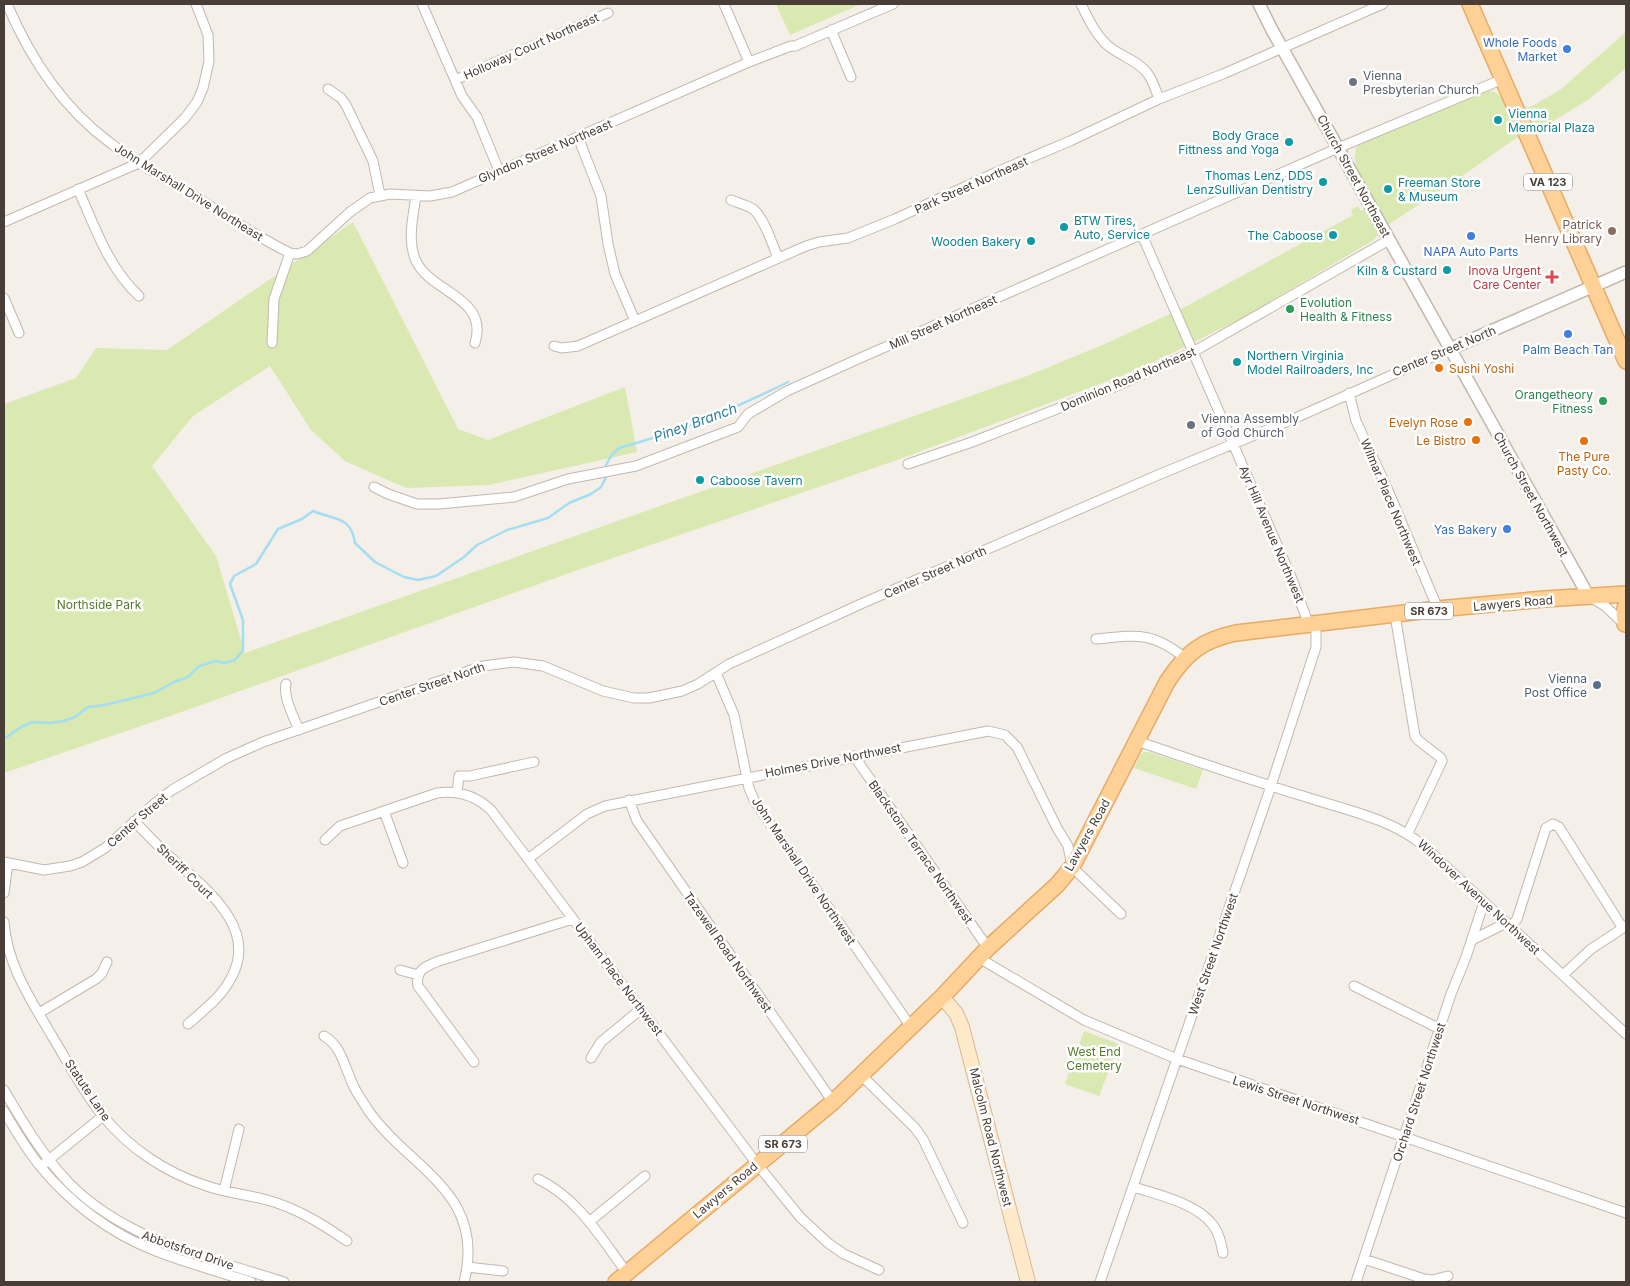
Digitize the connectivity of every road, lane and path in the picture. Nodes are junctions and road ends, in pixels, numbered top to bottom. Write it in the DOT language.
graph roads {
  1 [pos="7,4"];
  2 [pos="196,4"];
  3 [pos="422,4"];
  4 [pos="724,4"];
  5 [pos="893,4"];
  6 [pos="1081,4"];
  7 [pos="1259,4"];
  8 [pos="1383,4"];
  9 [pos="1470,4"];
  10 [pos="608,13"];
  11 [pos="831,30"];
  12 [pos="1282,48"];
  13 [pos="749,62"];
  14 [pos="851,77"];
  15 [pos="1503,79"];
  16 [pos="455,80"];
  17 [pos="328,89"];
  18 [pos="1158,99"];
  19 [pos="578,137"];
  20 [pos="1338,148"];
  21 [pos="139,163"];
  22 [pos="500,171"];
  23 [pos="78,189"];
  24 [pos="380,195"];
  25 [pos="416,196"];
  26 [pos="731,200"];
  27 [pos="4,222"];
  28 [pos="1142,235"];
  29 [pos="1389,240"];
  30 [pos="290,253"];
  31 [pos="778,258"];
  32 [pos="1626,272"];
  33 [pos="1594,286"];
  34 [pos="139,296"];
  35 [pos="4,298"];
  36 [pos="635,321"];
  37 [pos="19,333"];
  38 [pos="272,343"];
  39 [pos="475,343"];
  40 [pos="554,346"];
  41 [pos="1450,349"];
  42 [pos="1193,352"];
  43 [pos="1626,360"];
  44 [pos="1349,393"];
  45 [pos="1233,444"];
  46 [pos="908,464"];
  47 [pos="374,487"];
  48 [pos="1626,594"];
  49 [pos="1589,597"];
  50 [pos="1626,605"];
  51 [pos="1438,609"];
  52 [pos="1395,615"];
  53 [pos="1313,625"];
  54 [pos="1626,625"];
  55 [pos="1096,639"];
  56 [pos="1185,658"];
  57 [pos="716,673"];
  58 [pos="286,684"];
  59 [pos="299,730"];
  60 [pos="1137,741"];
  61 [pos="263,742"];
  62 [pos="854,756"];
  63 [pos="534,762"];
  64 [pos="747,777"];
  65 [pos="1271,786"];
  66 [pos="457,792"];
  67 [pos="629,800"];
  68 [pos="384,811"];
  69 [pos="134,821"];
  70 [pos="1408,833"];
  71 [pos="325,840"];
  72 [pos="528,858"];
  73 [pos="6,862"];
  74 [pos="403,863"];
  75 [pos="1072,867"];
  76 [pos="4,893"];
  77 [pos="1484,902"];
  78 [pos="1121,914"];
  79 [pos="573,919"];
  80 [pos="4,922"];
  81 [pos="1509,925"];
  82 [pos="1624,926"];
  83 [pos="1472,940"];
  84 [pos="983,953"];
  85 [pos="107,962"];
  86 [pos="400,970"];
  87 [pos="418,975"];
  88 [pos="1563,975"];
  89 [pos="1354,986"];
  90 [pos="942,998"];
  91 [pos="641,1009"];
  92 [pos="39,1013"];
  93 [pos="188,1024"];
  94 [pos="911,1027"];
  95 [pos="1440,1029"];
  96 [pos="1626,1034"];
  97 [pos="324,1036"];
  98 [pos="591,1058"];
  99 [pos="1177,1060"];
  100 [pos="474,1062"];
  101 [pos="861,1075"];
  102 [pos="4,1090"];
  103 [pos="832,1102"];
  104 [pos="4,1111"];
  105 [pos="103,1116"];
  106 [pos="239,1129"];
  107 [pos="1404,1136"];
  108 [pos="49,1160"];
  109 [pos="758,1164"];
  110 [pos="40,1167"];
  111 [pos="645,1176"];
  112 [pos="538,1179"];
  113 [pos="1134,1187"];
  114 [pos="224,1191"];
  115 [pos="1626,1213"];
  116 [pos="589,1222"];
  117 [pos="963,1223"];
  118 [pos="347,1241"];
  119 [pos="1224,1253"];
  120 [pos="1364,1259"];
  121 [pos="467,1267"];
  122 [pos="878,1270"];
  123 [pos="503,1271"];
  124 [pos="1448,1276"];
  125 [pos="621,1278"];
  126 [pos="251,1282"];
  127 [pos="284,1282"];
  128 [pos="464,1282"];
  129 [pos="1028,1282"];
  130 [pos="1100,1282"];
  131 [pos="1356,1282"];
  1 -- 21 [label="street, John Marshall Drive Northeast"];
  2 -- 21 [label="street"];
  3 -- 16 [label="street"];
  4 -- 13 [label="street"];
  5 -- 11 [label="street, Glyndon Street Northeast"];
  6 -- 18 [label="street"];
  7 -- 12 [label="street, Church Street Northeast"];
  8 -- 12 [label="street, Park Street Northeast"];
  9 -- 15 [label="main road, VA 123"];
  10 -- 16 [label="street, Holloway Court Northeast"];
  11 -- 13 [label="street, Glyndon Street Northeast"];
  11 -- 14 [label="street"];
  12 -- 18 [label="street, Park Street Northeast"];
  12 -- 20 [label="street, Church Street Northeast"];
  13 -- 19 [label="street, Glyndon Street Northeast"];
  15 -- 20 [label="street, Mill Street Northeast"];
  15 -- 33 [label="main road, VA 123"];
  16 -- 22 [label="street"];
  17 -- 24 [label="street"];
  18 -- 31 [label="street, Park Street Northeast"];
  19 -- 22 [label="street, Glyndon Street Northeast"];
  19 -- 36 [label="street"];
  20 -- 28 [label="street, Mill Street Northeast"];
  20 -- 29 [label="street, Church Street Northeast"];
  21 -- 23 [label="street"];
  21 -- 30 [label="street, John Marshall Drive Northeast"];
  22 -- 25 [label="street, Glyndon Street Northeast"];
  23 -- 27 [label="street"];
  23 -- 34 [label="street"];
  24 -- 25 [label="street, Glyndon Street Northeast"];
  24 -- 30 [label="street, Glyndon Street Northeast"];
  25 -- 39 [label="street"];
  26 -- 31 [label="street"];
  28 -- 42 [label="street, Ayr Hill Avenue Northwest"];
  28 -- 47 [label="street, Mill Street Northeast"];
  29 -- 41 [label="street, Church Street Northeast"];
  29 -- 42 [label="street, Dominion Road Northeast"];
  30 -- 38 [label="street"];
  31 -- 36 [label="street, Park Street Northeast"];
  32 -- 33 [label="street, Center Street North"];
  33 -- 41 [label="street, Center Street North"];
  33 -- 43 [label="main road, VA 123"];
  35 -- 37 [label="street"];
  36 -- 40 [label="street, Park Street Northeast"];
  41 -- 44 [label="street, Center Street North"];
  41 -- 49 [label="street, Church Street Northwest"];
  42 -- 45 [label="street, Ayr Hill Avenue Northwest"];
  42 -- 46 [label="street, Dominion Road Northeast"];
  44 -- 45 [label="street, Center Street North"];
  44 -- 51 [label="street, Wilmar Place Northwest"];
  45 -- 53 [label="street, Ayr Hill Avenue Northwest"];
  45 -- 57 [label="street, Center Street North"];
  48 -- 49 [label="main road, Lawyers Road / SR 673"];
  49 -- 51 [label="main road, Lawyers Road / SR 673"];
  49 -- 54 [label="street, Church Street Northwest"];
  50 -- 54 [label="main road"];
  51 -- 52 [label="main road, Lawyers Road / SR 673"];
  52 -- 53 [label="main road, Lawyers Road / SR 673"];
  52 -- 70 [label="street"];
  53 -- 56 [label="main road, Lawyers Road / SR 673"];
  53 -- 65 [label="street, West Street Northwest"];
  55 -- 56 [label="street"];
  56 -- 60 [label="main road, Lawyers Road / SR 673"];
  57 -- 59 [label="street, Center Street North"];
  57 -- 64 [label="street, John Marshall Drive Northwest"];
  58 -- 59 [label="street"];
  59 -- 61 [label="street, Center Street North"];
  60 -- 65 [label="street, Windover Avenue Northwest"];
  60 -- 75 [label="main road, Lawyers Road / SR 673"];
  61 -- 69 [label="street, Center Street"];
  62 -- 64 [label="street, Holmes Drive Northwest"];
  62 -- 75 [label="street, Holmes Drive Northwest"];
  62 -- 84 [label="street, Blackstone Terrace Northwest"];
  63 -- 66 [label="street"];
  64 -- 67 [label="street, Holmes Drive Northwest"];
  64 -- 94 [label="street, John Marshall Drive Northwest"];
  65 -- 70 [label="street, Windover Avenue Northwest"];
  65 -- 99 [label="street, West Street Northwest"];
  66 -- 68 [label="street, Upham Place Northwest"];
  66 -- 72 [label="street, Upham Place Northwest"];
  67 -- 72 [label="street, Holmes Drive Northwest"];
  67 -- 103 [label="street, Tazewell Road Northwest"];
  68 -- 71 [label="street, Upham Place Northwest"];
  68 -- 74 [label="street"];
  69 -- 73 [label="street, Center Street"];
  69 -- 93 [label="street, Sheriff Court"];
  70 -- 77 [label="street, Windover Avenue Northwest"];
  72 -- 79 [label="street, Upham Place Northwest"];
  73 -- 76 [label="street"];
  75 -- 78 [label="street"];
  75 -- 84 [label="main road, Lawyers Road / SR 673"];
  77 -- 81 [label="street, Windover Avenue Northwest"];
  77 -- 83 [label="street, Orchard Street Northwest"];
  79 -- 87 [label="street"];
  79 -- 91 [label="street, Upham Place Northwest"];
  80 -- 92 [label="street, Statute Lane"];
  81 -- 82 [label="street"];
  81 -- 83 [label="street"];
  81 -- 88 [label="street, Windover Avenue Northwest"];
  82 -- 88 [label="street"];
  83 -- 95 [label="street, Orchard Street Northwest"];
  84 -- 90 [label="main road, Lawyers Road / SR 673"];
  84 -- 99 [label="street, Lewis Street Northwest"];
  85 -- 92 [label="street"];
  86 -- 87 [label="street"];
  87 -- 100 [label="street"];
  88 -- 96 [label="street, Windover Avenue Northwest"];
  89 -- 95 [label="street"];
  90 -- 94 [label="main road, Lawyers Road / SR 673"];
  90 -- 129 [label="main road, Malcolm Road Northwest"];
  91 -- 98 [label="street"];
  91 -- 109 [label="street, Upham Place Northwest"];
  92 -- 105 [label="street, Statute Lane"];
  94 -- 101 [label="main road, Lawyers Road / SR 673"];
  95 -- 107 [label="street, Orchard Street Northwest"];
  97 -- 121 [label="street"];
  99 -- 107 [label="street, Lewis Street Northwest"];
  99 -- 113 [label="street, West Street Northwest"];
  101 -- 103 [label="main road, Lawyers Road / SR 673"];
  101 -- 117 [label="street"];
  102 -- 108 [label="street, Abbotsford Drive"];
  103 -- 109 [label="main road, Lawyers Road / SR 673"];
  104 -- 110 [label="street, Abbotsford Drive"];
  105 -- 108 [label="street"];
  105 -- 114 [label="street, Statute Lane"];
  106 -- 114 [label="street"];
  107 -- 115 [label="street, Lewis Street Northwest"];
  107 -- 120 [label="street, Orchard Street Northwest"];
  108 -- 110 [label="street"];
  108 -- 127 [label="street, Abbotsford Drive"];
  109 -- 122 [label="street, Upham Place Northwest"];
  109 -- 125 [label="main road, Lawyers Road / SR 673"];
  110 -- 126 [label="street, Abbotsford Drive"];
  111 -- 116 [label="street"];
  112 -- 116 [label="street"];
  113 -- 119 [label="street"];
  113 -- 130 [label="street, West Street Northwest"];
  114 -- 118 [label="street, Statute Lane"];
  116 -- 125 [label="street"];
  120 -- 124 [label="street"];
  120 -- 131 [label="street, Orchard Street Northwest"];
  121 -- 123 [label="street"];
  121 -- 128 [label="street"];
}
